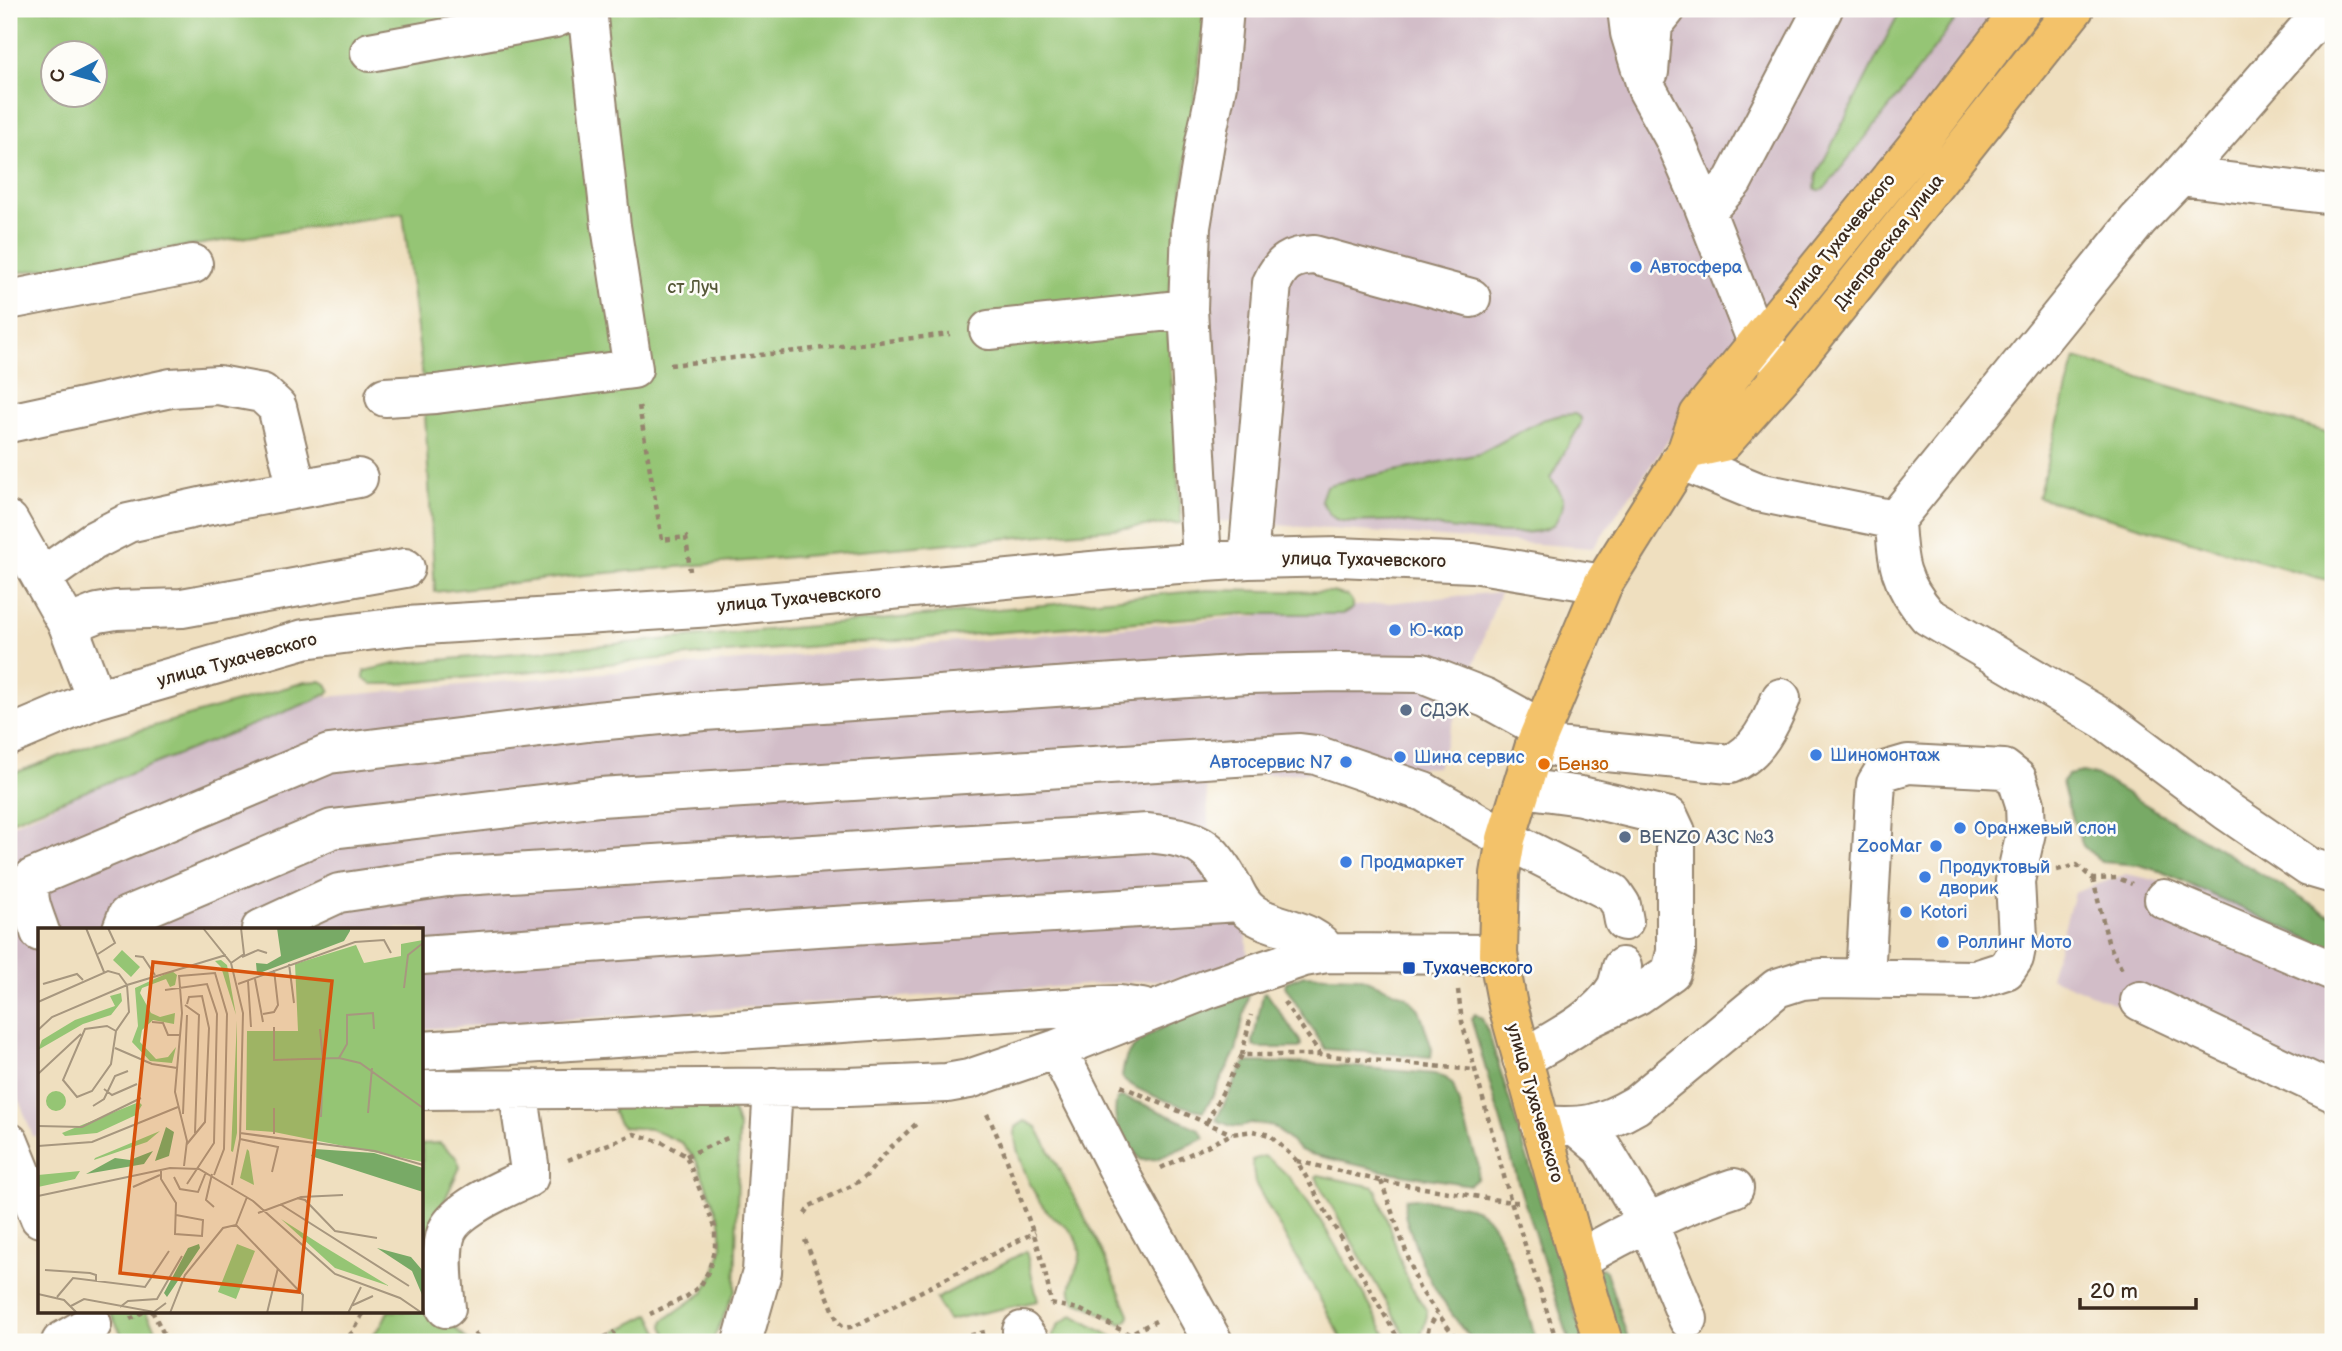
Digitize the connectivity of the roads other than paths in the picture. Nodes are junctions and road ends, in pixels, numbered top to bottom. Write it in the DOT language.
graph roads {
  1 [pos="576,9"];
  2 [pos="587,9"];
  3 [pos="1224,9"];
  4 [pos="1627,9"];
  5 [pos="1666,9"];
  6 [pos="1823,9"];
  7 [pos="2022,9"];
  8 [pos="2074,9"];
  9 [pos="2325,9"];
  10 [pos="370,52"];
  11 [pos="1647,89"];
  12 [pos="2180,176"];
  13 [pos="2333,195"];
  14 [pos="1704,207"];
  15 [pos="193,264"];
  16 [pos="1471,298"];
  17 [pos="9,300"];
  18 [pos="1188,309"];
  19 [pos="989,330"];
  20 [pos="1757,342"];
  21 [pos="1788,369"];
  22 [pos="385,397"];
  23 [pos="9,424"];
  24 [pos="1684,455"];
  25 [pos="358,478"];
  26 [pos="297,489"];
  27 [pos="1895,520"];
  28 [pos="9,521"];
  29 [pos="1248,559"];
  30 [pos="1202,562"];
  31 [pos="405,568"];
  32 [pos="42,577"];
  33 [pos="1603,584"];
  34 [pos="68,625"];
  35 [pos="1781,698"];
  36 [pos="96,699"];
  37 [pos="9,736"];
  38 [pos="1539,737"];
  39 [pos="1522,788"];
  40 [pos="1506,839"];
  41 [pos="2333,874"];
  42 [pos="2164,899"];
  43 [pos="1240,902"];
  44 [pos="1624,921"];
  45 [pos="39,928"];
  46 [pos="122,928"];
  47 [pos="263,928"];
  48 [pos="1327,953"];
  49 [pos="1498,954"];
  50 [pos="424,956"];
  51 [pos="1622,967"];
  52 [pos="2333,971"];
  53 [pos="1865,978"];
  54 [pos="2140,1001"];
  55 [pos="1165,1007"];
  56 [pos="1584,1021"];
  57 [pos="424,1051"];
  58 [pos="1522,1059"];
  59 [pos="1062,1060"];
  60 [pos="773,1087"];
  61 [pos="518,1089"];
  62 [pos="424,1090"];
  63 [pos="2333,1092"];
  64 [pos="1559,1126"];
  65 [pos="21,1150"];
  66 [pos="1734,1188"];
  67 [pos="38,1211"];
  68 [pos="1648,1223"];
  69 [pos="1578,1260"];
  70 [pos="446,1308"];
  71 [pos="1688,1319"];
  72 [pos="742,1342"];
  73 [pos="1213,1342"];
  74 [pos="1603,1342"];
  1 -- 10 [label="street"];
  2 -- 22 [label="street"];
  3 -- 18 [label="street"];
  4 -- 11 [label="street"];
  5 -- 11 [label="street"];
  6 -- 14 [label="street"];
  7 -- 20 [label="main road, улица Тухачевского"];
  8 -- 21 [label="main road, Днепровская улица"];
  9 -- 12 [label="street"];
  11 -- 14 [label="street"];
  12 -- 13 [label="street"];
  12 -- 27 [label="street"];
  14 -- 20 [label="street"];
  15 -- 17 [label="street"];
  16 -- 29 [label="street"];
  18 -- 19 [label="street"];
  18 -- 30 [label="street"];
  20 -- 21 [label="street"];
  20 -- 24 [label="main road, улица Тухачевского"];
  21 -- 24 [label="main road, Днепровская улица"];
  23 -- 26 [label="street"];
  24 -- 27 [label="street"];
  24 -- 33 [label="main road, улица Тухачевского"];
  25 -- 26 [label="street"];
  26 -- 32 [label="street"];
  27 -- 41 [label="street"];
  28 -- 32 [label="street"];
  29 -- 30 [label="street, улица Тухачевского"];
  29 -- 33 [label="street, улица Тухачевского"];
  30 -- 36 [label="street, улица Тухачевского"];
  31 -- 34 [label="street"];
  32 -- 34 [label="street"];
  33 -- 38 [label="main road, улица Тухачевского"];
  34 -- 36 [label="street"];
  35 -- 38 [label="street"];
  36 -- 37 [label="street, улица Тухачевского"];
  38 -- 39 [label="main road, улица Тухачевского"];
  38 -- 45 [label="street"];
  39 -- 40 [label="main road, улица Тухачевского"];
  39 -- 56 [label="street"];
  40 -- 44 [label="street"];
  40 -- 46 [label="street"];
  40 -- 49 [label="main road, улица Тухачевского"];
  42 -- 52 [label="street"];
  43 -- 47 [label="street"];
  43 -- 48 [label="street"];
  43 -- 50 [label="street"];
  48 -- 49 [label="street"];
  48 -- 55 [label="street"];
  49 -- 58 [label="main road, улица Тухачевского"];
  51 -- 56 [label="street"];
  53 -- 53 [label="street"];
  53 -- 64 [label="street"];
  54 -- 63 [label="street"];
  55 -- 57 [label="street"];
  55 -- 59 [label="street"];
  56 -- 58 [label="street"];
  58 -- 64 [label="main road, улица Тухачевского"];
  59 -- 60 [label="street"];
  59 -- 73 [label="street"];
  60 -- 61 [label="street"];
  60 -- 72 [label="street"];
  61 -- 62 [label="street"];
  61 -- 70 [label="street"];
  64 -- 68 [label="street"];
  64 -- 69 [label="main road, улица Тухачевского"];
  65 -- 67 [label="street"];
  66 -- 68 [label="street"];
  68 -- 69 [label="street"];
  68 -- 71 [label="street"];
  69 -- 74 [label="main road, улица Тухачевского"];
}
